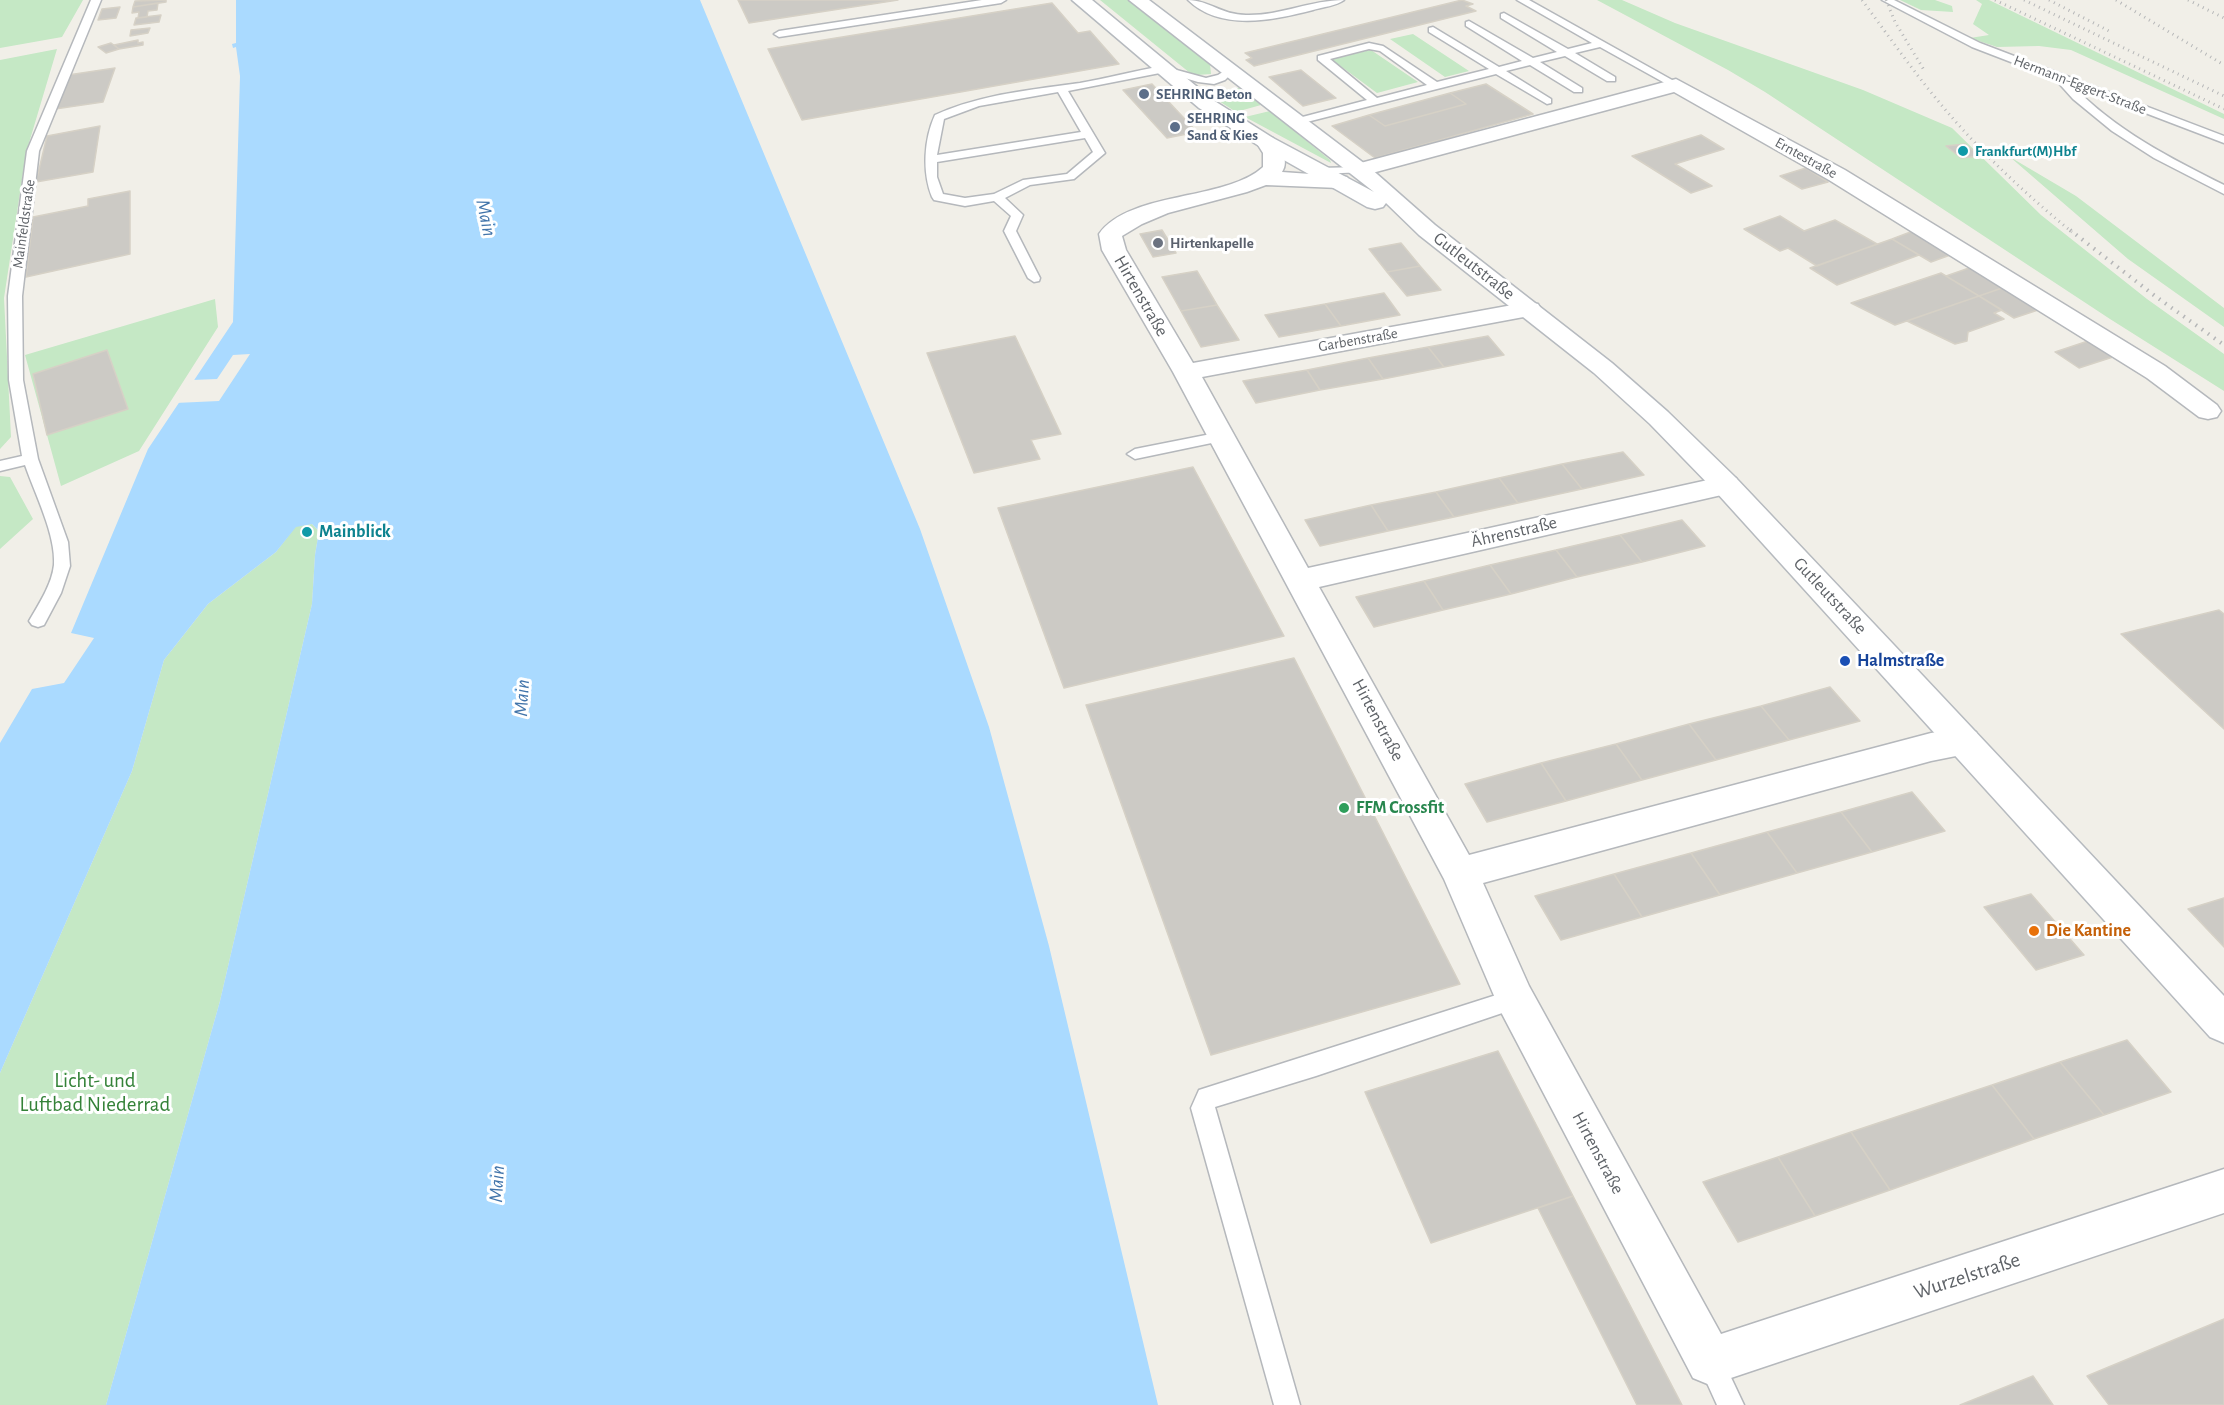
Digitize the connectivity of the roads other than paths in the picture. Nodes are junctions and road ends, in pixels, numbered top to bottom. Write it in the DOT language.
graph roads {
  1 [pos="96,0"];
  2 [pos="1001,0"];
  3 [pos="1081,0"];
  4 [pos="1138,0"];
  5 [pos="1193,0"];
  6 [pos="1339,0"];
  7 [pos="1522,0"];
  8 [pos="1887,0"];
  9 [pos="1504,16"];
  10 [pos="1469,24"];
  11 [pos="1433,30"];
  12 [pos="779,34"];
  13 [pos="1600,44"];
  14 [pos="1567,52"];
  15 [pos="1531,61"];
  16 [pos="1163,69"];
  17 [pos="1229,70"];
  18 [pos="1497,70"];
  19 [pos="2058,77"];
  20 [pos="1611,79"];
  21 [pos="1676,85"];
  22 [pos="1435,86"];
  23 [pos="1062,90"];
  24 [pos="1578,90"];
  25 [pos="1373,100"];
  26 [pos="1546,101"];
  27 [pos="1295,122"];
  28 [pos="1088,134"];
  29 [pos="2224,140"];
  30 [pos="1266,142"];
  31 [pos="931,160"];
  32 [pos="1361,170"];
  33 [pos="1319,171"];
  34 [pos="1265,178"];
  35 [pos="1339,182"];
  36 [pos="2224,190"];
  37 [pos="997,197"];
  38 [pos="1427,230"];
  39 [pos="1034,278"];
  40 [pos="1529,309"];
  41 [pos="1186,372"];
  42 [pos="2208,411"];
  43 [pos="1221,437"];
  44 [pos="1135,453"];
  45 [pos="30,459"];
  46 [pos="0,466"];
  47 [pos="1726,485"];
  48 [pos="1302,580"];
  49 [pos="38,621"];
  50 [pos="1964,742"];
  51 [pos="1460,873"];
  52 [pos="1515,999"];
  53 [pos="2224,1024"];
  54 [pos="2224,1191"];
  55 [pos="1710,1361"];
  56 [pos="1287,1405"];
  57 [pos="1731,1405"];
  1 -- 45 [label="lane, Mainfeldstraße"];
  2 -- 12 [label="lane"];
  3 -- 16 [label="street, Gutleutstraße"];
  4 -- 17 [label="street, Gutleutstraße"];
  5 -- 6 [label="lane"];
  7 -- 13 [label="lane"];
  8 -- 19 [label="lane, Hermann-Eggert-Straße"];
  9 -- 14 [label="lane"];
  10 -- 15 [label="lane"];
  11 -- 18 [label="lane"];
  13 -- 14 [label="lane"];
  13 -- 21 [label="lane"];
  14 -- 15 [label="lane"];
  14 -- 20 [label="lane"];
  15 -- 18 [label="lane"];
  15 -- 24 [label="lane"];
  16 -- 17 [label="lane, Gutleutstraße"];
  16 -- 23 [label="lane"];
  16 -- 30 [label="street, Gutleutstraße"];
  17 -- 27 [label="street, Gutleutstraße"];
  18 -- 22 [label="lane"];
  18 -- 26 [label="lane"];
  19 -- 29 [label="lane, Hermann-Eggert-Straße"];
  19 -- 36 [label="lane"];
  21 -- 32 [label="street"];
  21 -- 42 [label="street, Erntestraße"];
  22 -- 25 [label="lane"];
  22 -- 25 [label="lane"];
  23 -- 28 [label="lane"];
  23 -- 31 [label="lane"];
  25 -- 27 [label="lane"];
  27 -- 32 [label="street, Gutleutstraße"];
  28 -- 31 [label="lane"];
  28 -- 37 [label="lane"];
  30 -- 33 [label="street, Gutleutstraße"];
  30 -- 34 [label="street"];
  31 -- 37 [label="lane"];
  32 -- 33 [label="lane"];
  32 -- 38 [label="street, Gutleutstraße"];
  33 -- 35 [label="street, Gutleutstraße"];
  34 -- 35 [label="street, Hirtenstraße"];
  34 -- 41 [label="street, Hirtenstraße"];
  35 -- 38 [label="street, Gutleutstraße"];
  37 -- 39 [label="lane"];
  38 -- 40 [label="street, Gutleutstraße"];
  40 -- 41 [label="street, Garbenstraße"];
  40 -- 47 [label="street, Gutleutstraße"];
  41 -- 43 [label="street, Hirtenstraße"];
  43 -- 44 [label="lane"];
  43 -- 48 [label="street, Hirtenstraße"];
  45 -- 46 [label="lane"];
  45 -- 49 [label="lane, Mainfeldstraße"];
  47 -- 48 [label="street, Ährenstraße"];
  47 -- 50 [label="street, Gutleutstraße"];
  48 -- 51 [label="street, Hirtenstraße"];
  50 -- 51 [label="street"];
  50 -- 53 [label="street, Gutleutstraße"];
  51 -- 52 [label="street, Hirtenstraße"];
  52 -- 55 [label="street, Hirtenstraße"];
  52 -- 56 [label="lane"];
  54 -- 55 [label="street, Wurzelstraße"];
  55 -- 57 [label="lane"];
}
